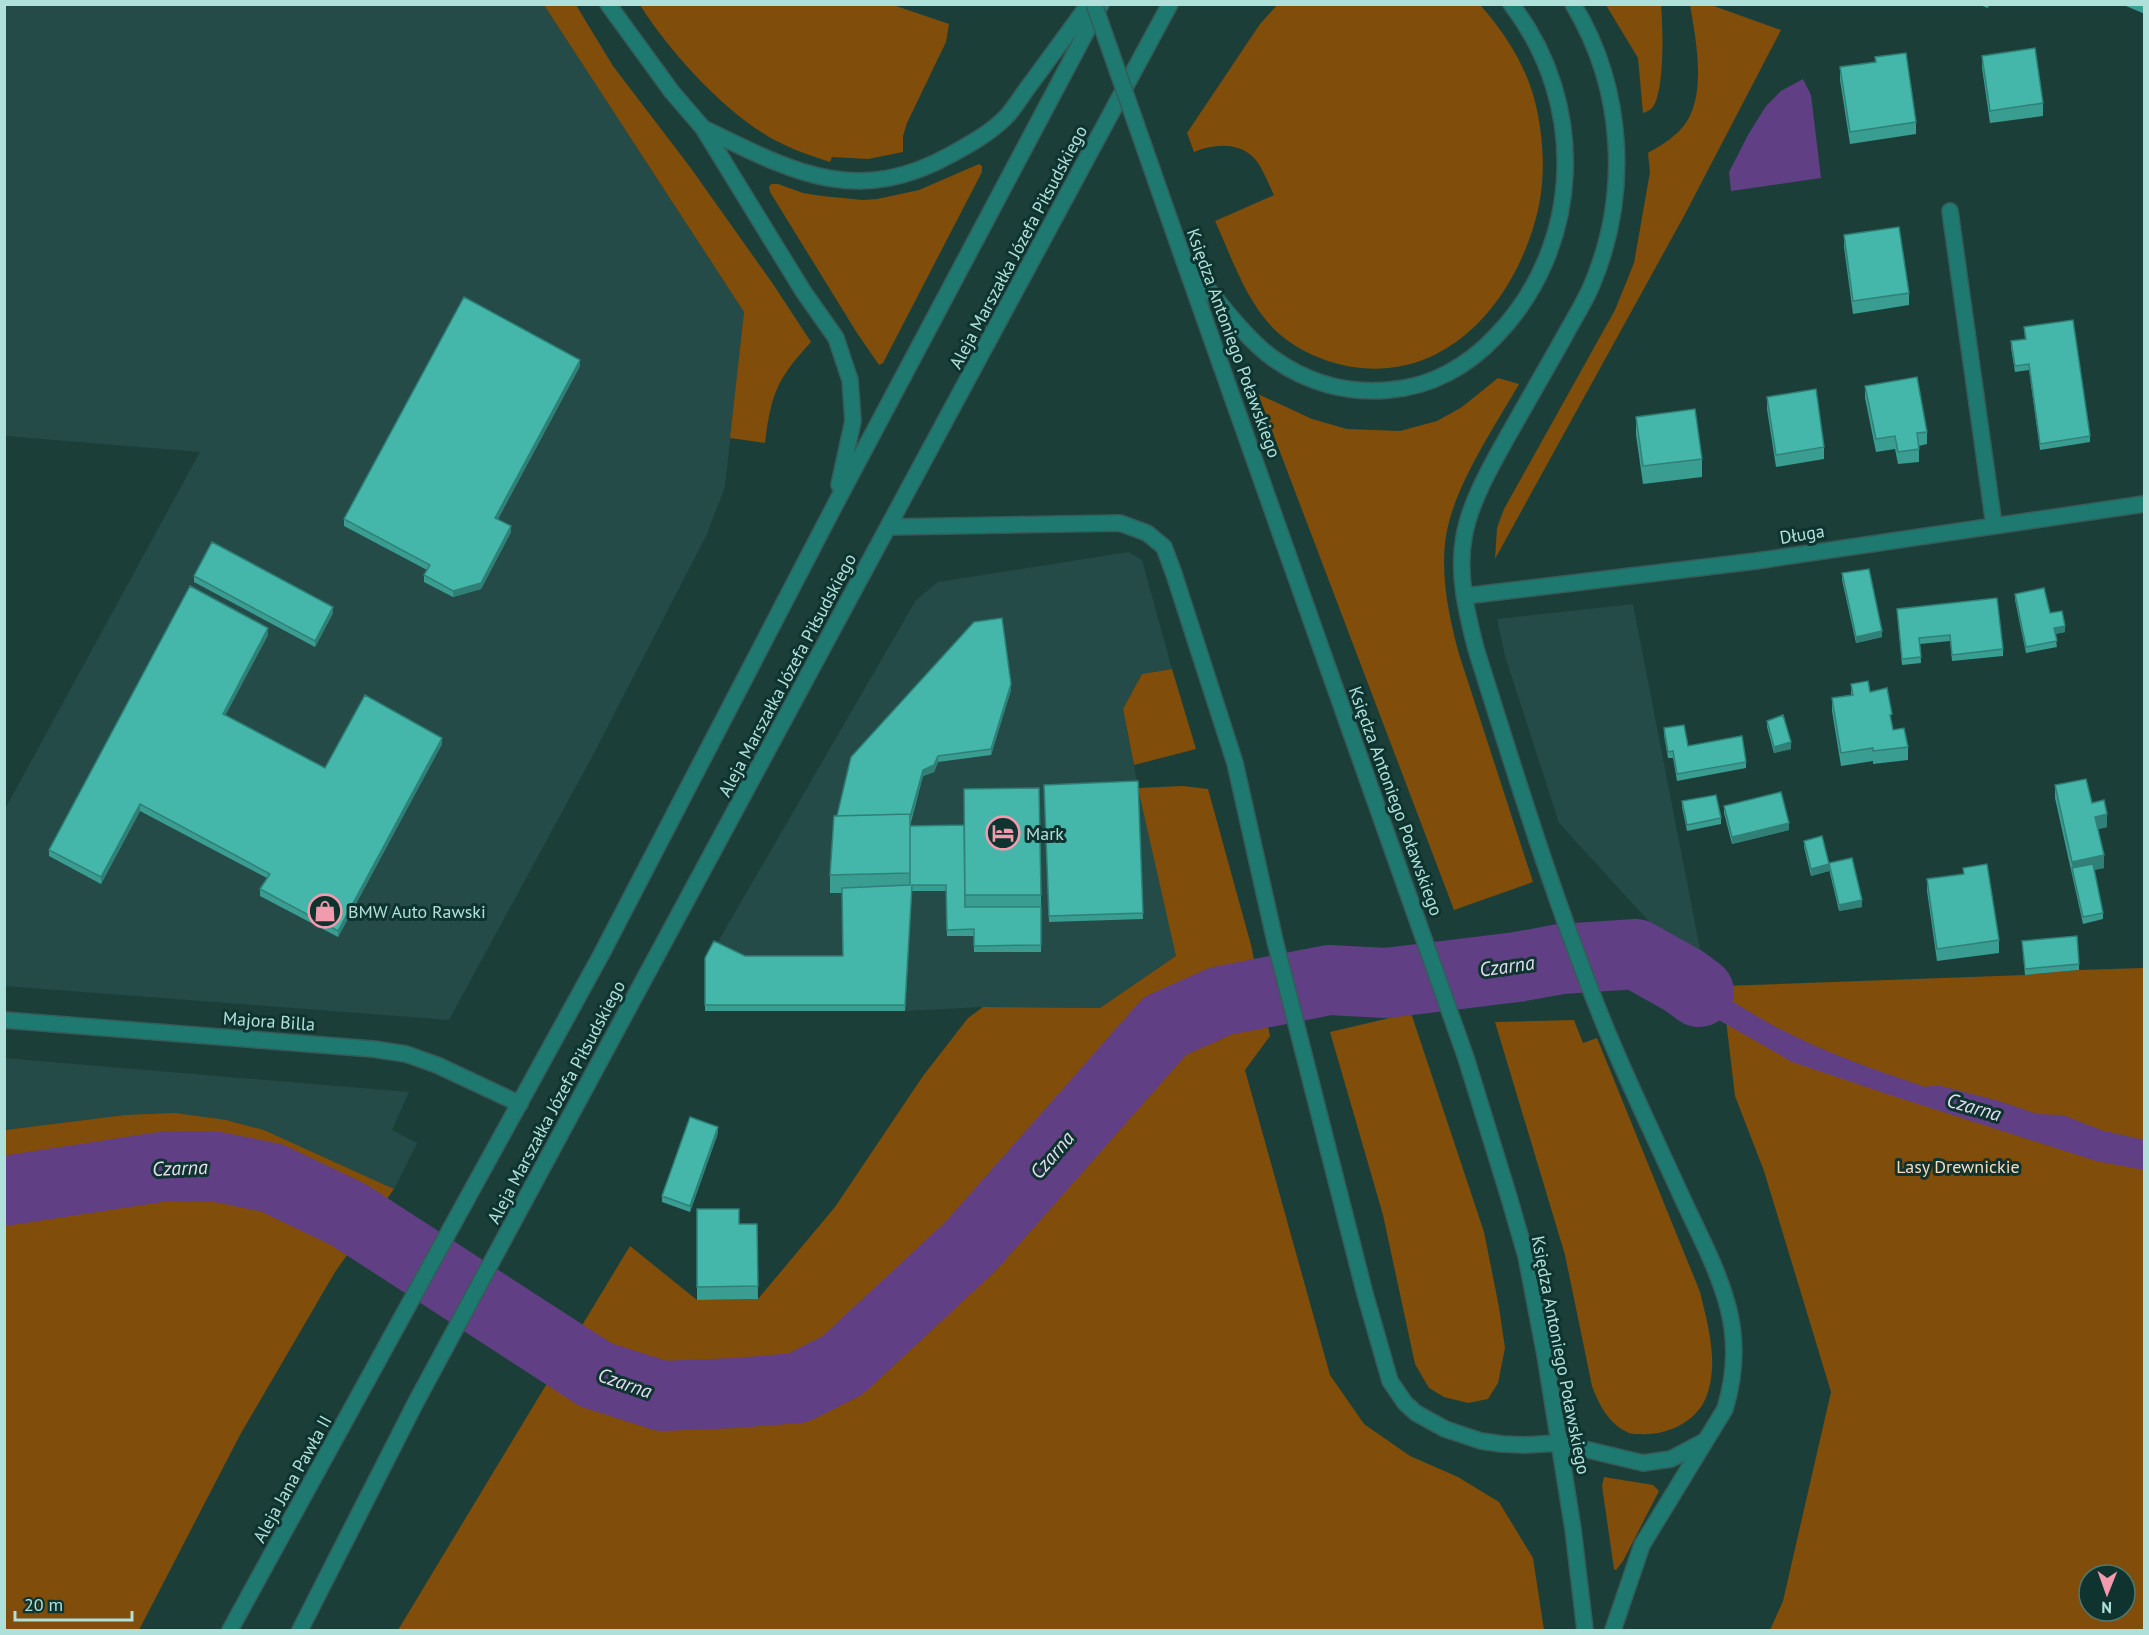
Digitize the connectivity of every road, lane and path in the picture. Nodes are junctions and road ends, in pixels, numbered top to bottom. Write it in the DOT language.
graph roads {
  1 [pos="608,4"];
  2 [pos="1089,4"];
  3 [pos="1094,4"];
  4 [pos="1101,4"];
  5 [pos="1170,4"];
  6 [pos="1183,4"];
  7 [pos="1511,4"];
  8 [pos="1573,4"];
  9 [pos="1151,42"];
  10 [pos="703,128"];
  11 [pos="1950,211"];
  12 [pos="1183,258"];
  13 [pos="836,503"];
  14 [pos="2145,504"];
  15 [pos="1994,525"];
  16 [pos="889,526"];
  17 [pos="1465,596"];
  18 [pos="4,1020"];
  19 [pos="520,1104"];
  20 [pos="387,1346"];
  21 [pos="1708,1439"];
  22 [pos="1559,1443"];
  23 [pos="230,1630"];
  24 [pos="300,1630"];
  25 [pos="1585,1630"];
  26 [pos="1612,1630"];
  1 -- 10 [label="main road"];
  2 -- 10 [label="main road"];
  3 -- 12 [label="main road, Księdza Antoniego Poławskiego, bridge"];
  4 -- 13 [label="main road, Aleja Marszałka Józefa Piłsudskiego"];
  5 -- 9 [label="main road, Aleja Marszałka Józefa Piłsudskiego"];
  6 -- 9 [label="main road"];
  7 -- 12 [label="main road"];
  8 -- 17 [label="main road"];
  9 -- 16 [label="main road, Aleja Marszałka Józefa Piłsudskiego"];
  10 -- 13 [label="main road"];
  11 -- 15 [label="main road"];
  12 -- 22 [label="main road, Księdza Antoniego Poławskiego"];
  13 -- 19 [label="main road, Aleja Marszałka Józefa Piłsudskiego"];
  14 -- 15 [label="main road, Długa"];
  15 -- 17 [label="main road, Długa"];
  16 -- 22 [label="main road"];
  16 -- 24 [label="main road, Aleja Marszałka Józefa Piłsudskiego"];
  17 -- 21 [label="main road"];
  18 -- 19 [label="main road, Majora Billa"];
  19 -- 20 [label="main road, Aleja Marszałka Józefa Piłsudskiego"];
  20 -- 23 [label="main road, Aleja Jana Pawła II"];
  21 -- 22 [label="main road"];
  21 -- 26 [label="main road"];
  22 -- 25 [label="main road, Księdza Antoniego Poławskiego"];
}
